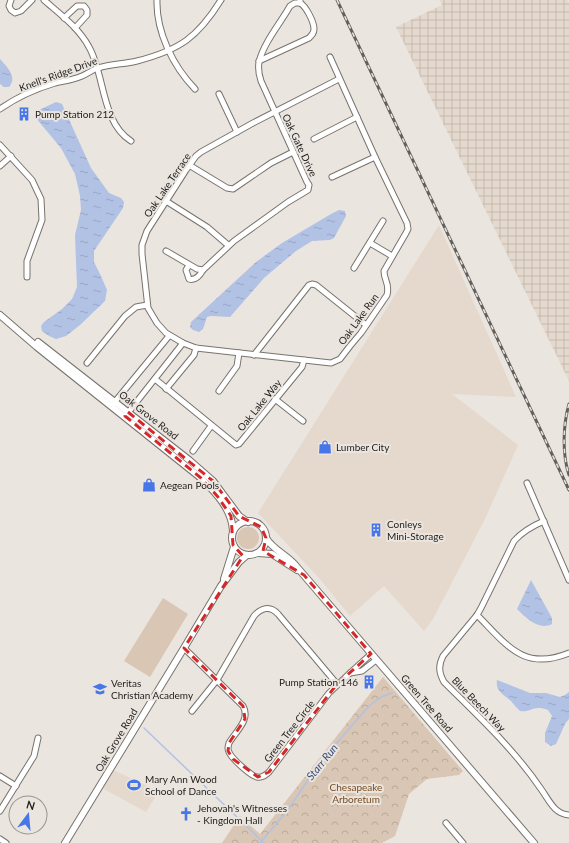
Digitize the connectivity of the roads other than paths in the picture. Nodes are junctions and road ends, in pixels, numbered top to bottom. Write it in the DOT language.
graph roads {
  1 [pos="11,0"];
  2 [pos="32,0"];
  3 [pos="44,0"];
  4 [pos="157,0"];
  5 [pos="221,0"];
  6 [pos="300,2"];
  7 [pos="64,18"];
  8 [pos="75,28"];
  9 [pos="169,50"];
  10 [pos="330,57"];
  11 [pos="260,61"];
  12 [pos="97,68"];
  13 [pos="339,79"];
  14 [pos="195,88"];
  15 [pos="219,94"];
  16 [pos="0,109"];
  17 [pos="274,112"];
  18 [pos="357,117"];
  19 [pos="237,132"];
  20 [pos="314,139"];
  21 [pos="131,141"];
  22 [pos="0,145"];
  23 [pos="293,152"];
  24 [pos="11,156"];
  25 [pos="375,157"];
  26 [pos="190,165"];
  27 [pos="0,166"];
  28 [pos="332,177"];
  29 [pos="166,201"];
  30 [pos="383,221"];
  31 [pos="370,243"];
  32 [pos="228,245"];
  33 [pos="166,250"];
  34 [pos="392,256"];
  35 [pos="189,265"];
  36 [pos="354,268"];
  37 [pos="203,270"];
  38 [pos="27,277"];
  39 [pos="147,304"];
  40 [pos="0,315"];
  41 [pos="366,325"];
  42 [pos="169,336"];
  43 [pos="183,343"];
  44 [pos="196,348"];
  45 [pos="240,353"];
  46 [pos="254,355"];
  47 [pos="304,360"];
  48 [pos="87,363"];
  49 [pos="155,379"];
  50 [pos="166,389"];
  51 [pos="219,391"];
  52 [pos="275,399"];
  53 [pos="113,404"];
  54 [pos="127,414"];
  55 [pos="303,421"];
  56 [pos="212,426"];
  57 [pos="193,451"];
  58 [pos="528,483"];
  59 [pos="544,521"];
  60 [pos="248,522"];
  61 [pos="233,531"];
  62 [pos="266,538"];
  63 [pos="234,548"];
  64 [pos="258,553"];
  65 [pos="247,555"];
  66 [pos="304,575"];
  67 [pos="569,580"];
  68 [pos="221,586"];
  69 [pos="477,615"];
  70 [pos="184,648"];
  71 [pos="569,653"];
  72 [pos="371,654"];
  73 [pos="376,660"];
  74 [pos="350,673"];
  75 [pos="217,680"];
  76 [pos="337,684"];
  77 [pos="192,711"];
  78 [pos="38,738"];
  79 [pos="0,776"];
  80 [pos="16,786"];
  81 [pos="0,811"];
  82 [pos="569,815"];
  83 [pos="446,823"];
  84 [pos="0,839"];
  85 [pos="6,843"];
  86 [pos="65,843"];
  87 [pos="463,843"];
  88 [pos="534,843"];
  1 -- 2 [label="street"];
  3 -- 7 [label="street"];
  4 -- 9 [label="street"];
  5 -- 9 [label="street, Knell's Ridge Drive"];
  6 -- 11 [label="street"];
  6 -- 11 [label="street"];
  7 -- 8 [label="street"];
  7 -- 8 [label="street"];
  8 -- 12 [label="street"];
  9 -- 12 [label="street, Knell's Ridge Drive"];
  9 -- 14 [label="street"];
  10 -- 13 [label="street, Oak Lake Run"];
  11 -- 17 [label="street, Oak Gate Drive"];
  12 -- 16 [label="street, Knell's Ridge Drive"];
  12 -- 21 [label="street"];
  13 -- 17 [label="street, Oak Lake Terrace"];
  13 -- 18 [label="street, Oak Lake Run"];
  15 -- 19 [label="street"];
  17 -- 19 [label="street, Oak Lake Terrace"];
  17 -- 23 [label="street, Oak Gate Drive"];
  18 -- 20 [label="street"];
  18 -- 25 [label="street, Oak Lake Run"];
  19 -- 26 [label="street, Oak Lake Terrace"];
  22 -- 24 [label="street"];
  23 -- 26 [label="street"];
  23 -- 32 [label="street, Oak Gate Drive"];
  24 -- 27 [label="street"];
  24 -- 38 [label="street"];
  25 -- 28 [label="street"];
  25 -- 34 [label="street, Oak Lake Run"];
  26 -- 29 [label="street, Oak Lake Terrace"];
  29 -- 32 [label="street"];
  29 -- 39 [label="street, Oak Lake Terrace"];
  30 -- 31 [label="street"];
  31 -- 34 [label="street"];
  31 -- 36 [label="street"];
  32 -- 37 [label="street"];
  33 -- 35 [label="street"];
  34 -- 41 [label="street, Oak Lake Run"];
  35 -- 37 [label="street"];
  35 -- 37 [label="street"];
  39 -- 42 [label="street, Oak Lake Terrace"];
  39 -- 48 [label="street"];
  40 -- 53 [label="street, Oak Grove Road"];
  41 -- 46 [label="street"];
  41 -- 47 [label="street, Oak Lake Run"];
  42 -- 43 [label="street, Oak Lake Terrace"];
  42 -- 53 [label="street"];
  43 -- 44 [label="street, Oak Lake Run"];
  43 -- 49 [label="street"];
  44 -- 45 [label="street, Oak Lake Run"];
  44 -- 50 [label="street"];
  45 -- 46 [label="street, Oak Lake Run"];
  45 -- 51 [label="street"];
  46 -- 47 [label="street, Oak Lake Run"];
  47 -- 52 [label="street, Oak Lake Way"];
  49 -- 50 [label="street, Oak Lake Way"];
  49 -- 54 [label="street"];
  50 -- 56 [label="street, Oak Lake Way"];
  52 -- 55 [label="street"];
  52 -- 56 [label="street, Oak Lake Way"];
  53 -- 54 [label="street, Oak Grove Road"];
  54 -- 60 [label="street, Oak Grove Road"];
  54 -- 61 [label="street, Oak Grove Road"];
  56 -- 57 [label="street"];
  58 -- 59 [label="street"];
  59 -- 67 [label="street"];
  59 -- 69 [label="street, Blue Beech Way"];
  60 -- 61 [label="street"];
  60 -- 62 [label="street"];
  61 -- 63 [label="street"];
  62 -- 64 [label="street"];
  62 -- 66 [label="street, Green Tree Road"];
  63 -- 65 [label="street"];
  63 -- 68 [label="street, Oak Grove Road"];
  64 -- 65 [label="street"];
  64 -- 66 [label="street, Green Tree Road"];
  65 -- 68 [label="street, Oak Grove Road"];
  66 -- 72 [label="street, Green Tree Road"];
  68 -- 70 [label="street, Oak Grove Road"];
  69 -- 71 [label="street"];
  69 -- 82 [label="street, Blue Beech Way"];
  70 -- 75 [label="street, Green Tree Circle"];
  70 -- 86 [label="street, Oak Grove Road"];
  72 -- 73 [label="street, Green Tree Road"];
  72 -- 74 [label="street, Green Tree Circle"];
  73 -- 74 [label="street, Green Tree Circle"];
  73 -- 88 [label="street, Green Tree Road"];
  74 -- 76 [label="street, Green Tree Circle"];
  75 -- 76 [label="street"];
  75 -- 76 [label="street, Green Tree Circle"];
  75 -- 77 [label="street"];
  78 -- 80 [label="street"];
  79 -- 80 [label="street"];
  80 -- 81 [label="street"];
  83 -- 87 [label="street"];
  84 -- 85 [label="street"];
}
